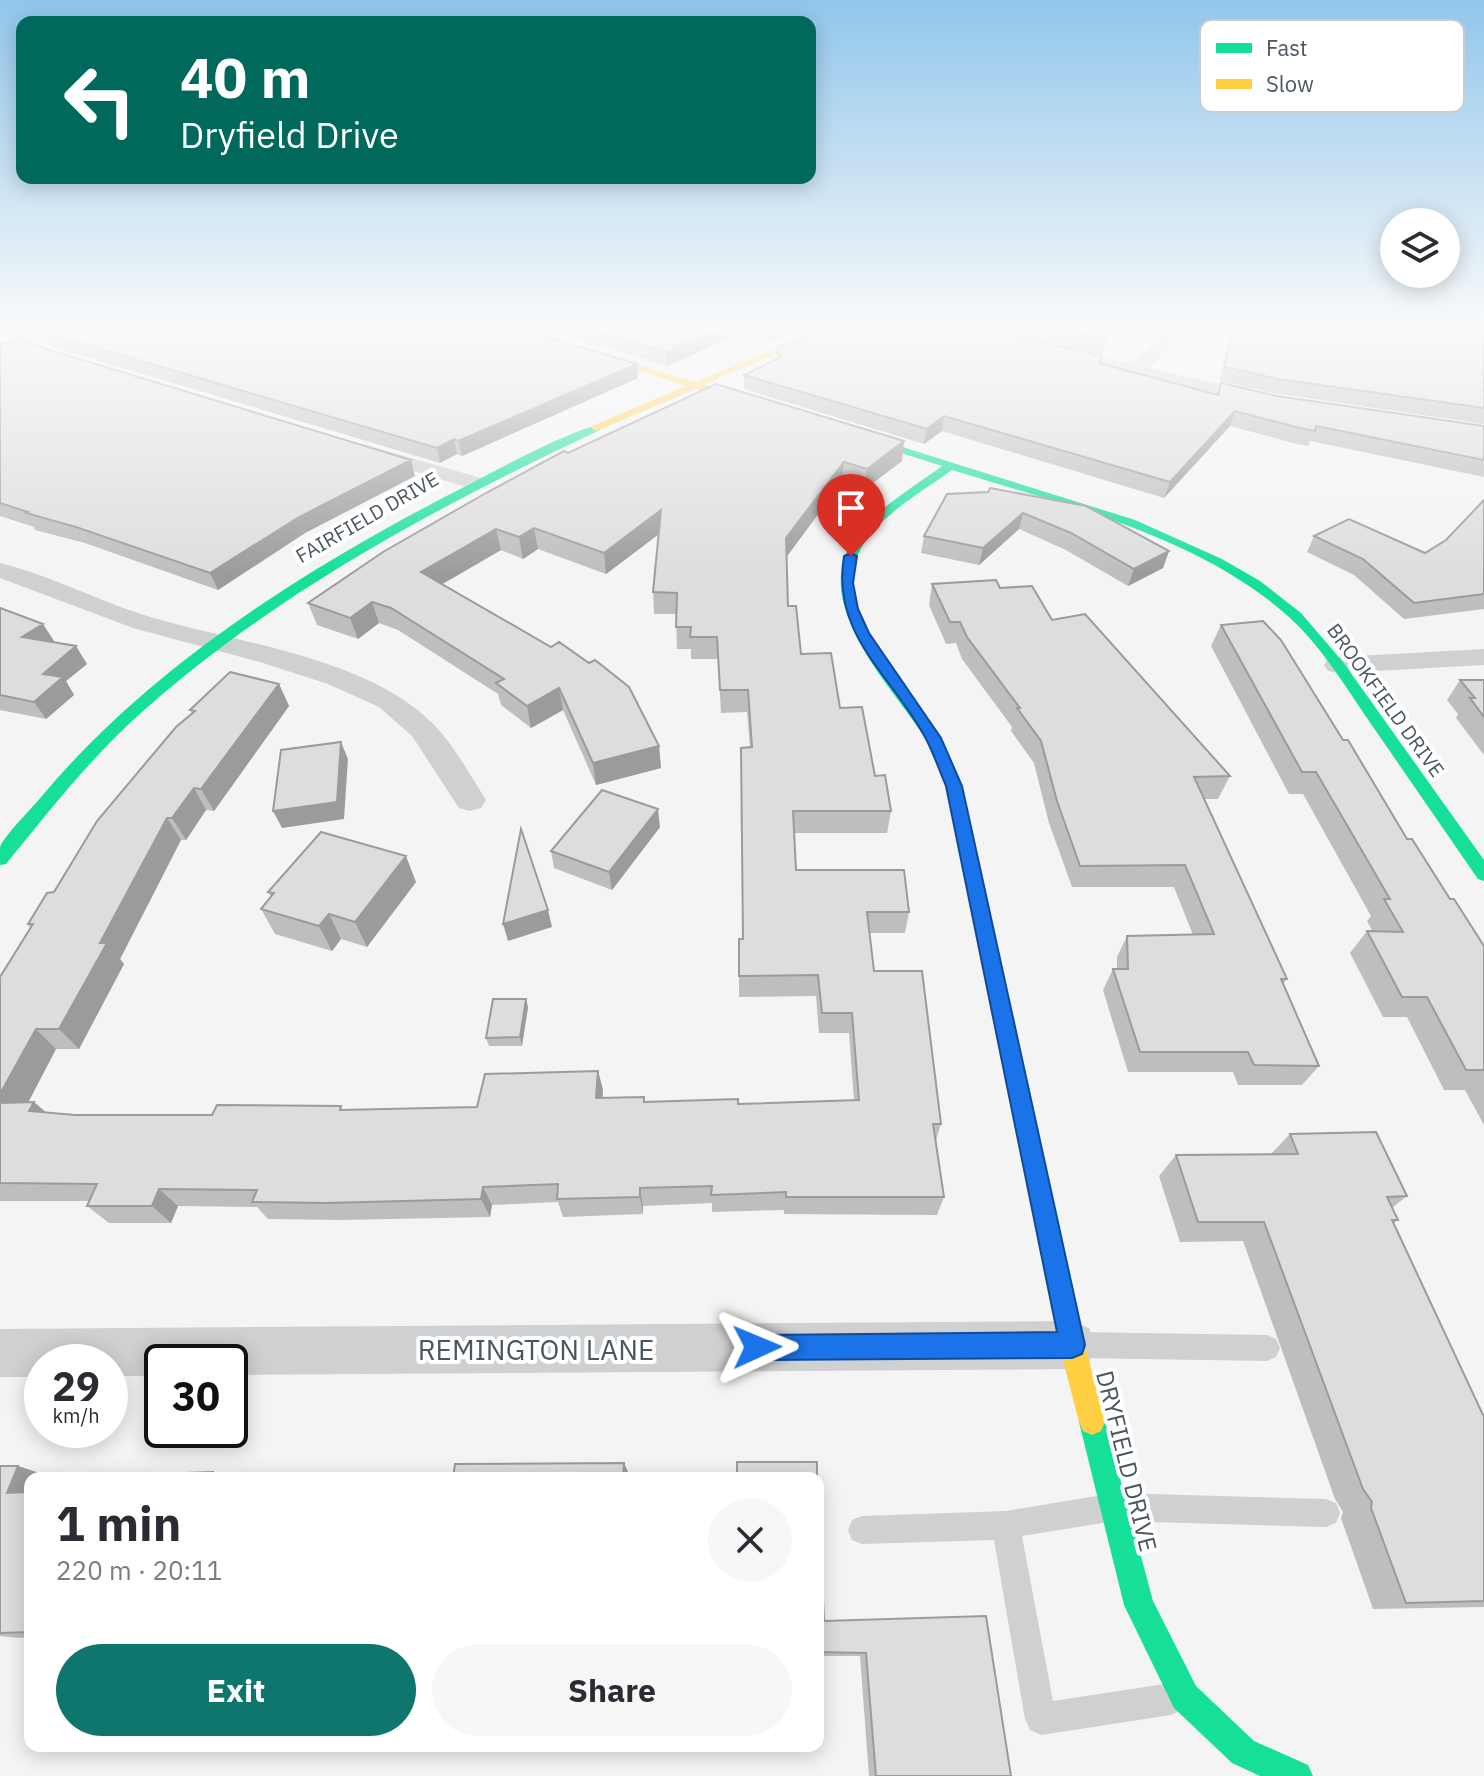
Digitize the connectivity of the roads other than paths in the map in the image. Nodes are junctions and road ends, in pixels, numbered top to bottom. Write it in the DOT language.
graph roads {
  1 [pos="639,410"];
  2 [pos="834,428"];
  3 [pos="354,447"];
  4 [pos="951,465"];
  5 [pos="473,483"];
  6 [pos="0,570"];
  7 [pos="211,643"];
  8 [pos="1484,657"];
  9 [pos="1338,665"];
  10 [pos="470,800"];
  11 [pos="0,859"];
  12 [pos="1484,874"];
  13 [pos="1072,1345"];
  14 [pos="1267,1348"];
  15 [pos="0,1353"];
  16 [pos="1115,1507"];
  17 [pos="1326,1513"];
  18 [pos="1006,1525"];
  19 [pos="862,1530"];
  20 [pos="1185,1697"];
  21 [pos="1246,1764"];
  22 [pos="1297,1776"];
  1 -- 5 [label="street, FAIRFIELD DRIVE"];
  2 -- 4 [label="street, BROOKFIELD DRIVE"];
  3 -- 5 [label="street"];
  4 -- 9 [label="street, BROOKFIELD DRIVE"];
  4 -- 13 [label="street, DRYFIELD DRIVE"];
  5 -- 7 [label="street, FAIRFIELD DRIVE"];
  6 -- 7 [label="street"];
  7 -- 10 [label="street"];
  7 -- 11 [label="street, FAIRFIELD DRIVE"];
  8 -- 9 [label="street"];
  9 -- 12 [label="street, BROOKFIELD DRIVE"];
  13 -- 14 [label="lane"];
  13 -- 15 [label="street, REMINGTON LANE"];
  13 -- 16 [label="street, DRYFIELD DRIVE"];
  16 -- 17 [label="lane"];
  16 -- 18 [label="lane"];
  16 -- 20 [label="street, DRYFIELD DRIVE"];
  18 -- 19 [label="lane"];
  18 -- 20 [label="lane"];
  20 -- 21 [label="street, DRYFIELD DRIVE"];
  21 -- 22 [label="street, DRYFIELD DRIVE"];
}
